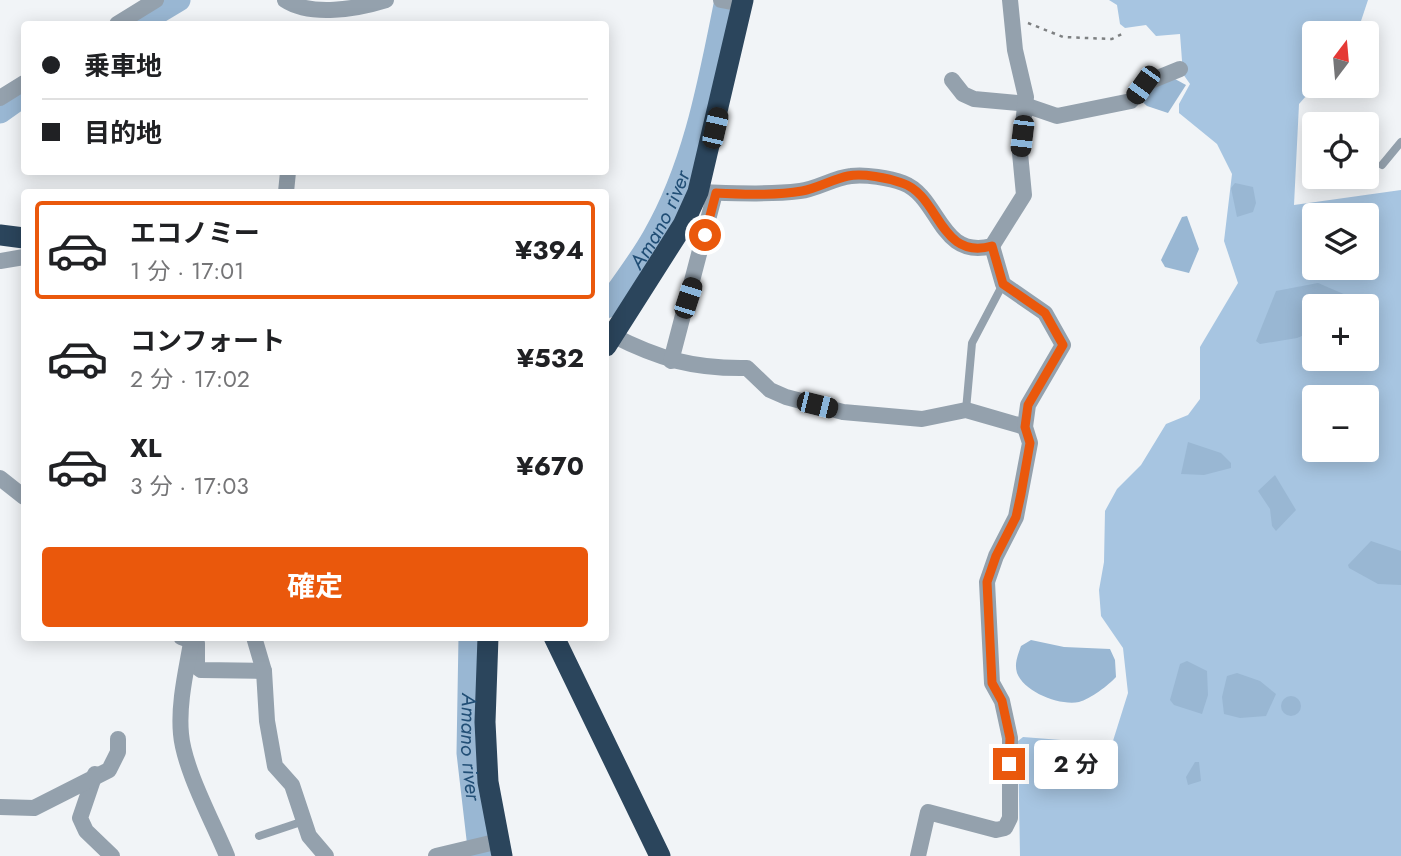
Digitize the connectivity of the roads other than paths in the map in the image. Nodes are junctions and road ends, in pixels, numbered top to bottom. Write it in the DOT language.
graph roads {
  1 [pos="156,0"];
  2 [pos="386,0"];
  3 [pos="1010,0"];
  4 [pos="286,1"];
  5 [pos="737,2"];
  6 [pos="301,17"];
  7 [pos="122,21"];
  8 [pos="1180,69"];
  9 [pos="952,80"];
  10 [pos="21,85"];
  11 [pos="0,98"];
  12 [pos="1026,106"];
  13 [pos="1401,142"];
  14 [pos="1382,165"];
  15 [pos="707,192"];
  16 [pos="0,235"];
  17 [pos="21,237"];
  18 [pos="992,246"];
  19 [pos="21,258"];
  20 [pos="0,261"];
  21 [pos="1003,284"];
  22 [pos="609,340"];
  23 [pos="671,361"];
  24 [pos="966,410"];
  25 [pos="1025,427"];
  26 [pos="0,478"];
  27 [pos="21,495"];
  28 [pos="188,641"];
  29 [pos="193,641"];
  30 [pos="255,641"];
  31 [pos="488,641"];
  32 [pos="556,641"];
  33 [pos="264,671"];
  34 [pos="118,739"];
  35 [pos="95,775"];
  36 [pos="0,807"];
  37 [pos="304,821"];
  38 [pos="259,836"];
  39 [pos="495,847"];
  40 [pos="112,856"];
  41 [pos="227,856"];
  42 [pos="326,856"];
  43 [pos="436,856"];
  44 [pos="660,856"];
  45 [pos="918,856"];
  1 -- 7 [label="street"];
  2 -- 6 [label="street"];
  3 -- 12 [label="street"];
  4 -- 6 [label="street"];
  5 -- 15 [label="highway"];
  8 -- 12 [label="street"];
  9 -- 12 [label="street"];
  10 -- 11 [label="street"];
  12 -- 18 [label="street"];
  13 -- 14 [label="lane"];
  15 -- 18 [label="street"];
  15 -- 22 [label="highway"];
  15 -- 23 [label="street"];
  16 -- 17 [label="highway"];
  18 -- 21 [label="street"];
  19 -- 20 [label="street"];
  21 -- 24 [label="lane"];
  21 -- 25 [label="street"];
  22 -- 23 [label="street"];
  23 -- 24 [label="street"];
  24 -- 25 [label="street"];
  25 -- 45 [label="street"];
  26 -- 27 [label="street"];
  28 -- 41 [label="street"];
  29 -- 33 [label="street"];
  30 -- 33 [label="street"];
  31 -- 39 [label="highway"];
  32 -- 44 [label="highway"];
  33 -- 37 [label="street"];
  34 -- 35 [label="street"];
  35 -- 36 [label="street"];
  35 -- 40 [label="street"];
  37 -- 38 [label="lane"];
  37 -- 42 [label="street"];
  39 -- 43 [label="street"];
}
